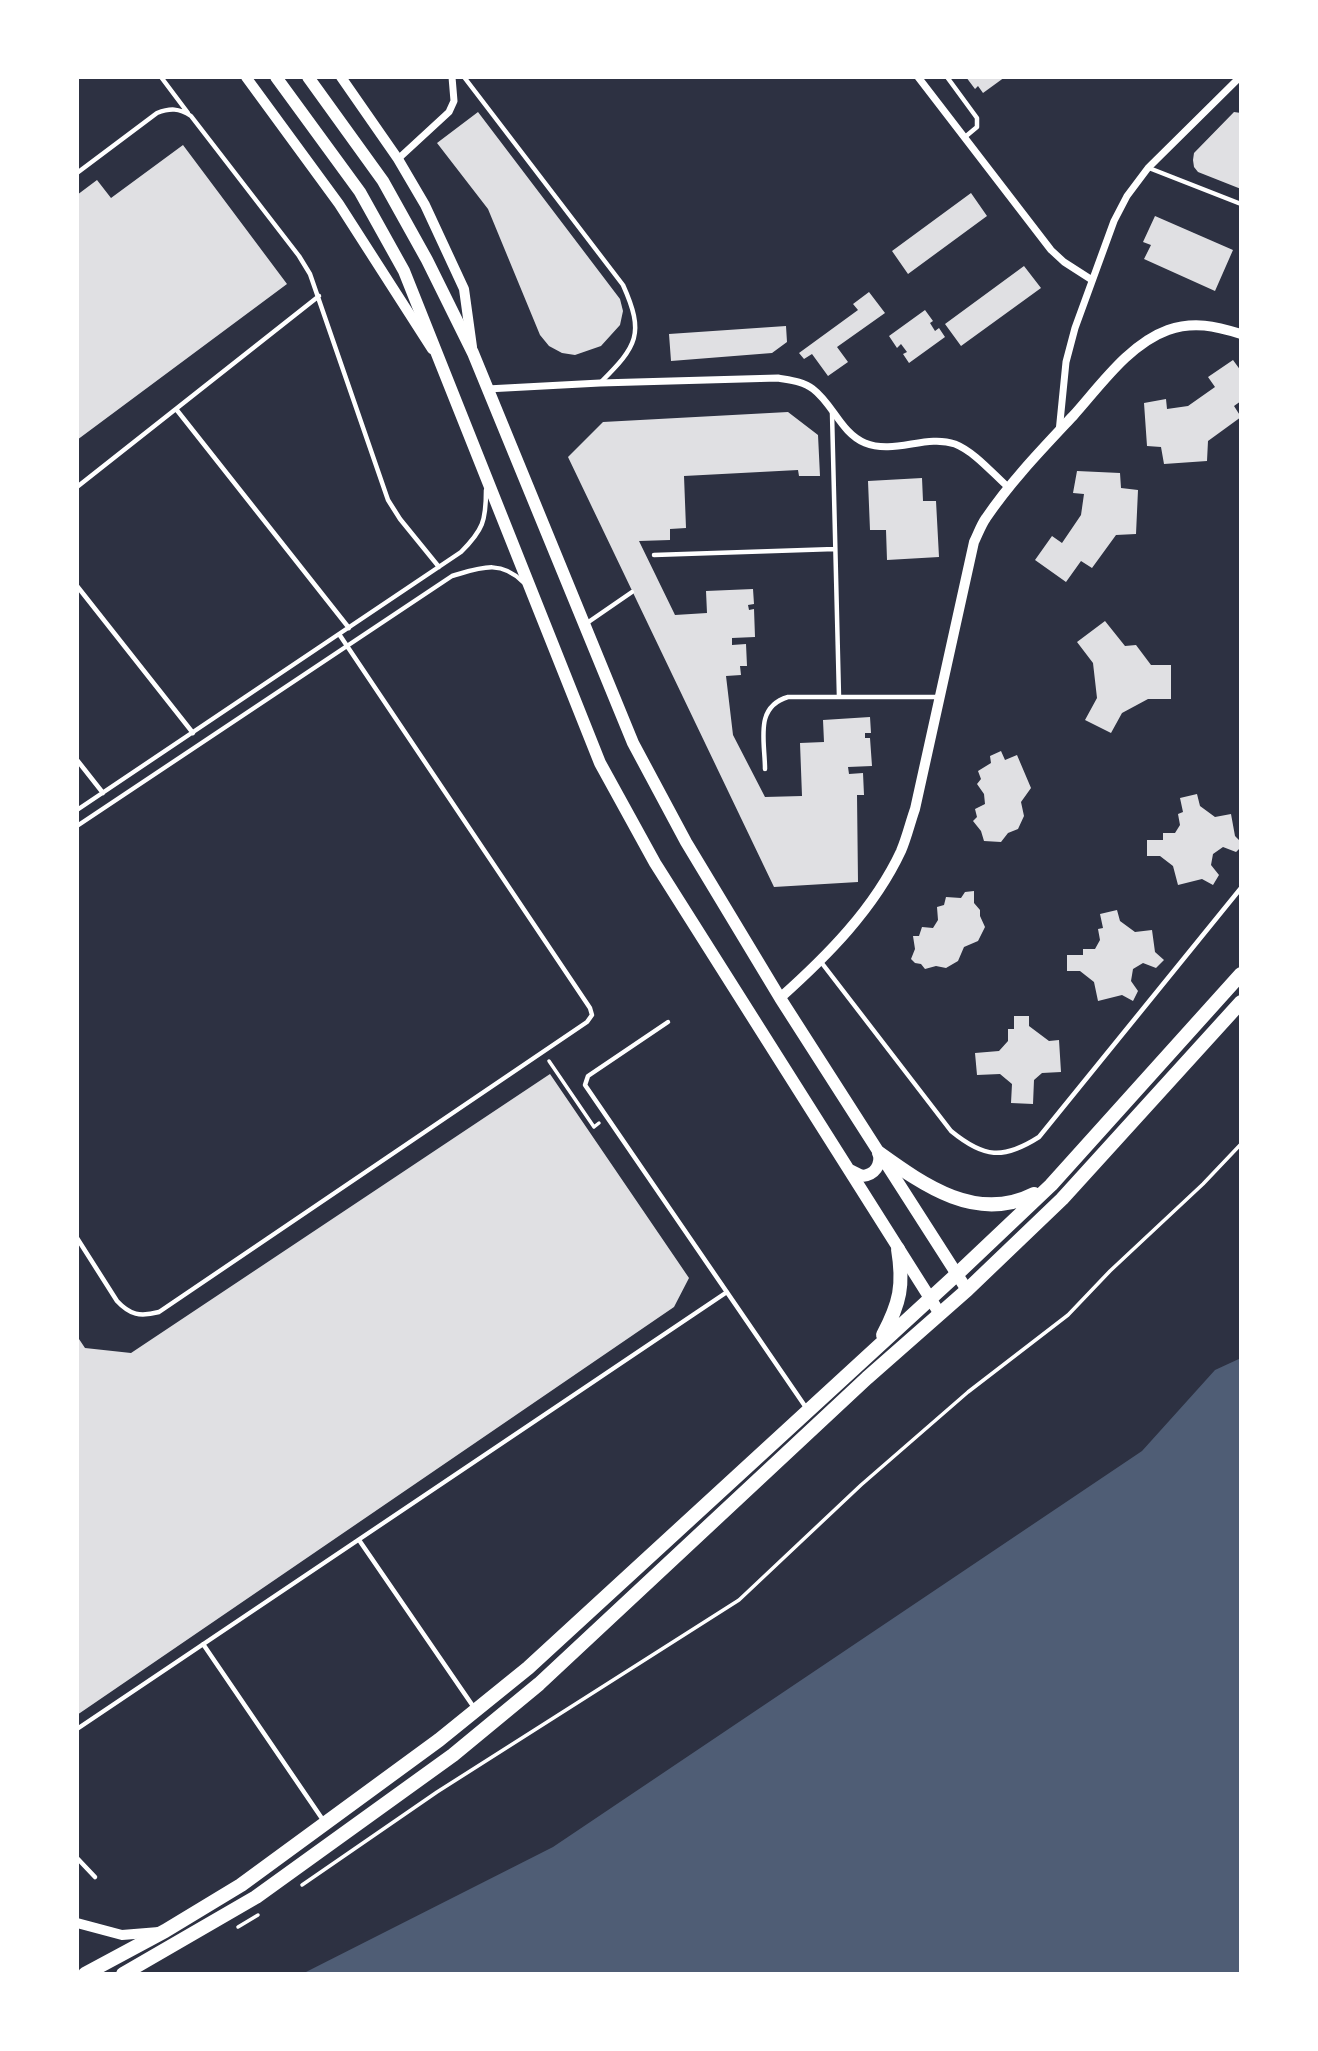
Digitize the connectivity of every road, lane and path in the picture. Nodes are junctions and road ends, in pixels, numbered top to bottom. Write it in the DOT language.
graph roads {
  1 [pos="161,77"];
  2 [pos="246,77"];
  3 [pos="276,77"];
  4 [pos="308,77"];
  5 [pos="341,77"];
  6 [pos="452,77"];
  7 [pos="464,77"];
  8 [pos="918,77"];
  9 [pos="947,77"];
  10 [pos="1240,77"];
  11 [pos="191,116"];
  12 [pos="965,138"];
  13 [pos="398,159"];
  14 [pos="1148,168"];
  15 [pos="77,173"];
  16 [pos="1241,204"];
  17 [pos="1092,281"];
  18 [pos="319,296"];
  19 [pos="1241,334"];
  20 [pos="473,353"];
  21 [pos="444,368"];
  22 [pos="600,383"];
  23 [pos="487,388"];
  24 [pos="176,409"];
  25 [pos="832,412"];
  26 [pos="1059,432"];
  27 [pos="486,479"];
  28 [pos="77,487"];
  29 [pos="1009,488"];
  30 [pos="835,549"];
  31 [pos="654,555"];
  32 [pos="439,567"];
  33 [pos="77,586"];
  34 [pos="529,589"];
  35 [pos="632,592"];
  36 [pos="584,625"];
  37 [pos="349,628"];
  38 [pos="339,634"];
  39 [pos="347,646"];
  40 [pos="839,697"];
  41 [pos="940,697"];
  42 [pos="193,733"];
  43 [pos="77,760"];
  44 [pos="765,769"];
  45 [pos="103,793"];
  46 [pos="77,810"];
  47 [pos="77,823"];
  48 [pos="1241,888"];
  49 [pos="821,961"];
  50 [pos="1241,974"];
  51 [pos="780,998"];
  52 [pos="1241,1002"];
  53 [pos="668,1022"];
  54 [pos="555,1071"];
  55 [pos="594,1127"];
  56 [pos="1241,1144"];
  57 [pos="879,1153"];
  58 [pos="847,1168"];
  59 [pos="1051,1185"];
  60 [pos="77,1238"];
  61 [pos="898,1249"];
  62 [pos="956,1275"];
  63 [pos="967,1290"];
  64 [pos="727,1292"];
  65 [pos="929,1297"];
  66 [pos="940,1314"];
  67 [pos="878,1345"];
  68 [pos="807,1409"];
  69 [pos="359,1540"];
  70 [pos="203,1644"];
  71 [pos="476,1710"];
  72 [pos="77,1729"];
  73 [pos="326,1823"];
  74 [pos="77,1858"];
  75 [pos="95,1877"];
  76 [pos="295,1890"];
  77 [pos="262,1913"];
  78 [pos="77,1923"];
  79 [pos="165,1931"];
  80 [pos="228,1932"];
  81 [pos="85,1974"];
  82 [pos="123,1974"];
  1 -- 11 [label="lane"];
  2 -- 21 [label="street"];
  3 -- 21 [label="main road"];
  4 -- 20 [label="main road"];
  5 -- 13 [label="street"];
  6 -- 13 [label="street"];
  7 -- 22 [label="lane"];
  8 -- 12 [label="street"];
  9 -- 12 [label="lane"];
  10 -- 14 [label="street"];
  11 -- 15 [label="lane"];
  11 -- 18 [label="lane"];
  12 -- 17 [label="street"];
  13 -- 20 [label="street"];
  14 -- 16 [label="lane"];
  14 -- 17 [label="street"];
  17 -- 26 [label="street"];
  18 -- 24 [label="lane"];
  18 -- 32 [label="lane"];
  19 -- 26 [label="street"];
  20 -- 23 [label="main road"];
  21 -- 27 [label="main road"];
  22 -- 23 [label="street"];
  22 -- 25 [label="street"];
  23 -- 36 [label="main road"];
  24 -- 28 [label="lane"];
  24 -- 37 [label="lane"];
  25 -- 29 [label="street"];
  25 -- 30 [label="lane"];
  26 -- 29 [label="street"];
  27 -- 32 [label="lane"];
  27 -- 34 [label="main road"];
  29 -- 41 [label="street"];
  30 -- 31 [label="lane"];
  30 -- 40 [label="lane"];
  32 -- 37 [label="lane"];
  33 -- 42 [label="lane"];
  34 -- 39 [label="lane"];
  34 -- 58 [label="main road"];
  35 -- 36 [label="lane"];
  36 -- 51 [label="main road"];
  37 -- 38 [label="lane"];
  38 -- 39 [label="lane"];
  38 -- 42 [label="lane"];
  39 -- 47 [label="lane"];
  39 -- 60 [label="lane"];
  40 -- 41 [label="lane"];
  40 -- 44 [label="lane"];
  41 -- 49 [label="street"];
  42 -- 45 [label="lane"];
  43 -- 45 [label="lane"];
  45 -- 46 [label="lane"];
  48 -- 49 [label="lane"];
  49 -- 51 [label="street"];
  50 -- 59 [label="main road"];
  51 -- 57 [label="main road"];
  52 -- 63 [label="main road"];
  53 -- 64 [label="lane"];
  54 -- 55 [label="path"];
  56 -- 76 [label="path"];
  57 -- 58 [label="main road"];
  57 -- 59 [label="main road"];
  57 -- 62 [label="main road"];
  58 -- 61 [label="main road"];
  59 -- 62 [label="main road"];
  61 -- 65 [label="main road"];
  61 -- 67 [label="main road"];
  62 -- 63 [label="main road"];
  62 -- 65 [label="main road"];
  63 -- 66 [label="main road"];
  64 -- 68 [label="lane"];
  64 -- 69 [label="lane"];
  65 -- 66 [label="main road"];
  65 -- 67 [label="main road"];
  66 -- 82 [label="main road"];
  67 -- 68 [label="main road"];
  68 -- 71 [label="main road"];
  69 -- 70 [label="lane"];
  69 -- 71 [label="lane"];
  70 -- 72 [label="lane"];
  70 -- 73 [label="lane"];
  71 -- 73 [label="main road"];
  73 -- 79 [label="main road"];
  74 -- 75 [label="lane"];
  77 -- 80 [label="path"];
  78 -- 79 [label="street"];
  79 -- 81 [label="main road"];
}
